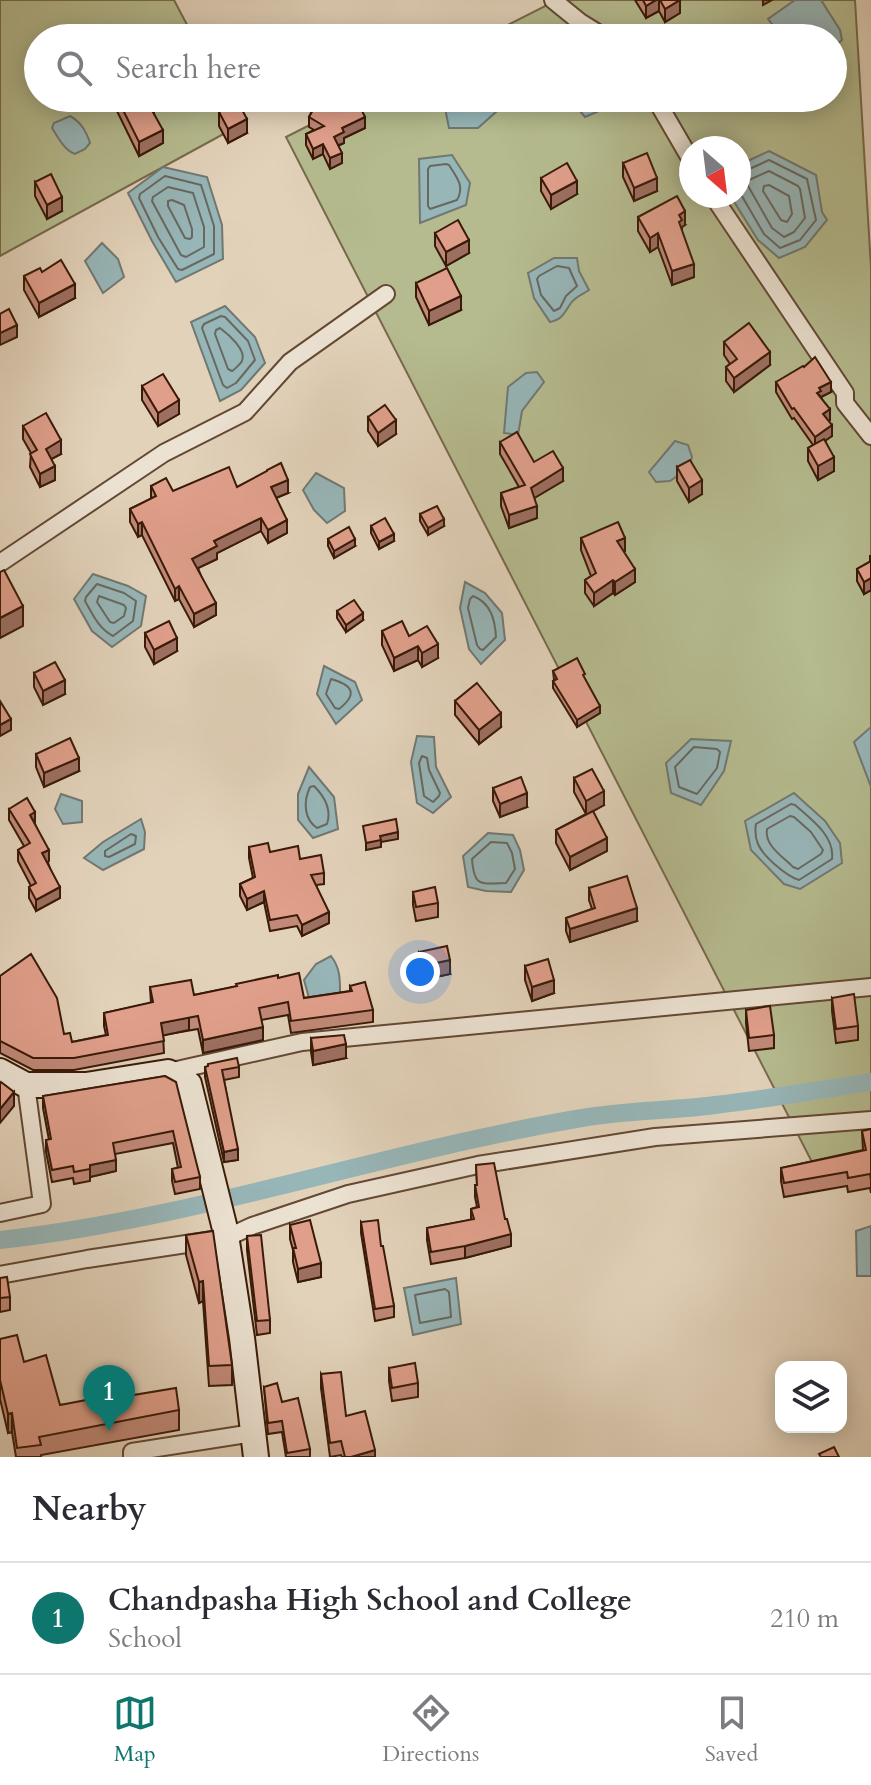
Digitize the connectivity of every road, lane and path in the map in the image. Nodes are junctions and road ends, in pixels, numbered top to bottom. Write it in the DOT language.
graph roads {
  1 [pos="553,0"];
  2 [pos="583,24"];
  3 [pos="663,112"];
  4 [pos="679,139"];
  5 [pos="721,208"];
  6 [pos="386,294"];
  7 [pos="871,436"];
  8 [pos="0,563"];
  9 [pos="871,987"];
  10 [pos="0,1071"];
  11 [pos="168,1072"];
  12 [pos="26,1085"];
  13 [pos="871,1120"];
  14 [pos="0,1213"];
  15 [pos="226,1234"];
  16 [pos="0,1275"];
  17 [pos="255,1445"];
  18 [pos="132,1457"];
  1 -- 2 [label="street"];
  3 -- 4 [label="street"];
  5 -- 7 [label="street"];
  6 -- 8 [label="street"];
  9 -- 11 [label="street"];
  10 -- 12 [label="street"];
  11 -- 12 [label="street"];
  11 -- 15 [label="street"];
  12 -- 14 [label="street"];
  13 -- 15 [label="street"];
  15 -- 16 [label="street"];
  15 -- 17 [label="street"];
  17 -- 18 [label="street"];
}
